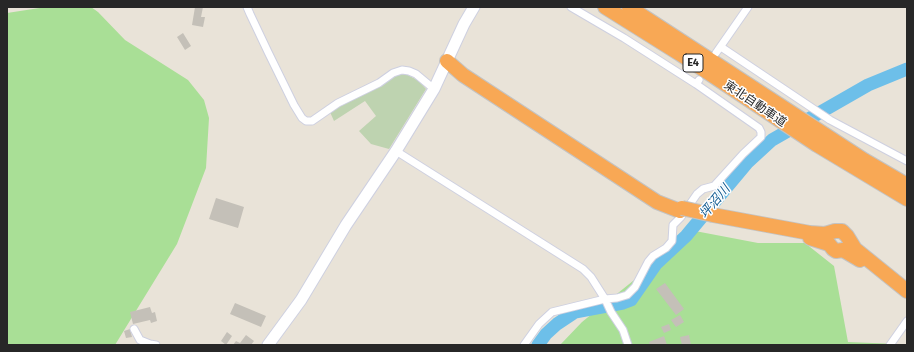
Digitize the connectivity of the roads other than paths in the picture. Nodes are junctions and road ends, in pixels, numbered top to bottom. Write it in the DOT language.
graph roads {
  1 [pos="247,7"];
  2 [pos="474,7"];
  3 [pos="571,7"];
  4 [pos="604,7"];
  5 [pos="628,7"];
  6 [pos="748,7"];
  7 [pos="721,47"];
  8 [pos="716,53"];
  9 [pos="447,61"];
  10 [pos="434,89"];
  11 [pos="786,117"];
  12 [pos="819,136"];
  13 [pos="396,151"];
  14 [pos="907,161"];
  15 [pos="907,179"];
  16 [pos="907,185"];
  17 [pos="907,198"];
  18 [pos="907,206"];
  19 [pos="712,217"];
  20 [pos="907,291"];
  21 [pos="907,296"];
  22 [pos="607,303"];
  23 [pos="907,321"];
  24 [pos="134,329"];
  25 [pos="272,344"];
  26 [pos="156,345"];
  27 [pos="524,345"];
  28 [pos="628,345"];
  29 [pos="890,345"];
  1 -- 10 [label="street"];
  2 -- 9 [label="street"];
  3 -- 22 [label="street"];
  4 -- 11 [label="highway, 東北自動車道 / E4"];
  5 -- 11 [label="highway, 東北自動車道 / E4"];
  6 -- 7 [label="street"];
  7 -- 8 [label="street"];
  7 -- 14 [label="street"];
  9 -- 10 [label="street"];
  9 -- 19 [label="highway, bridge"];
  10 -- 13 [label="street"];
  11 -- 12 [label="highway, 東北自動車道 / E4"];
  11 -- 12 [label="highway, 東北自動車道 / E4"];
  12 -- 15 [label="highway"];
  12 -- 16 [label="highway, 東北自動車道 / E4"];
  12 -- 17 [label="highway, 東北自動車道 / E4"];
  12 -- 18 [label="highway"];
  13 -- 22 [label="street"];
  13 -- 25 [label="street"];
  19 -- 20 [label="highway"];
  19 -- 21 [label="highway"];
  22 -- 27 [label="street"];
  22 -- 28 [label="street"];
  23 -- 29 [label="street"];
  24 -- 26 [label="street"];
}
